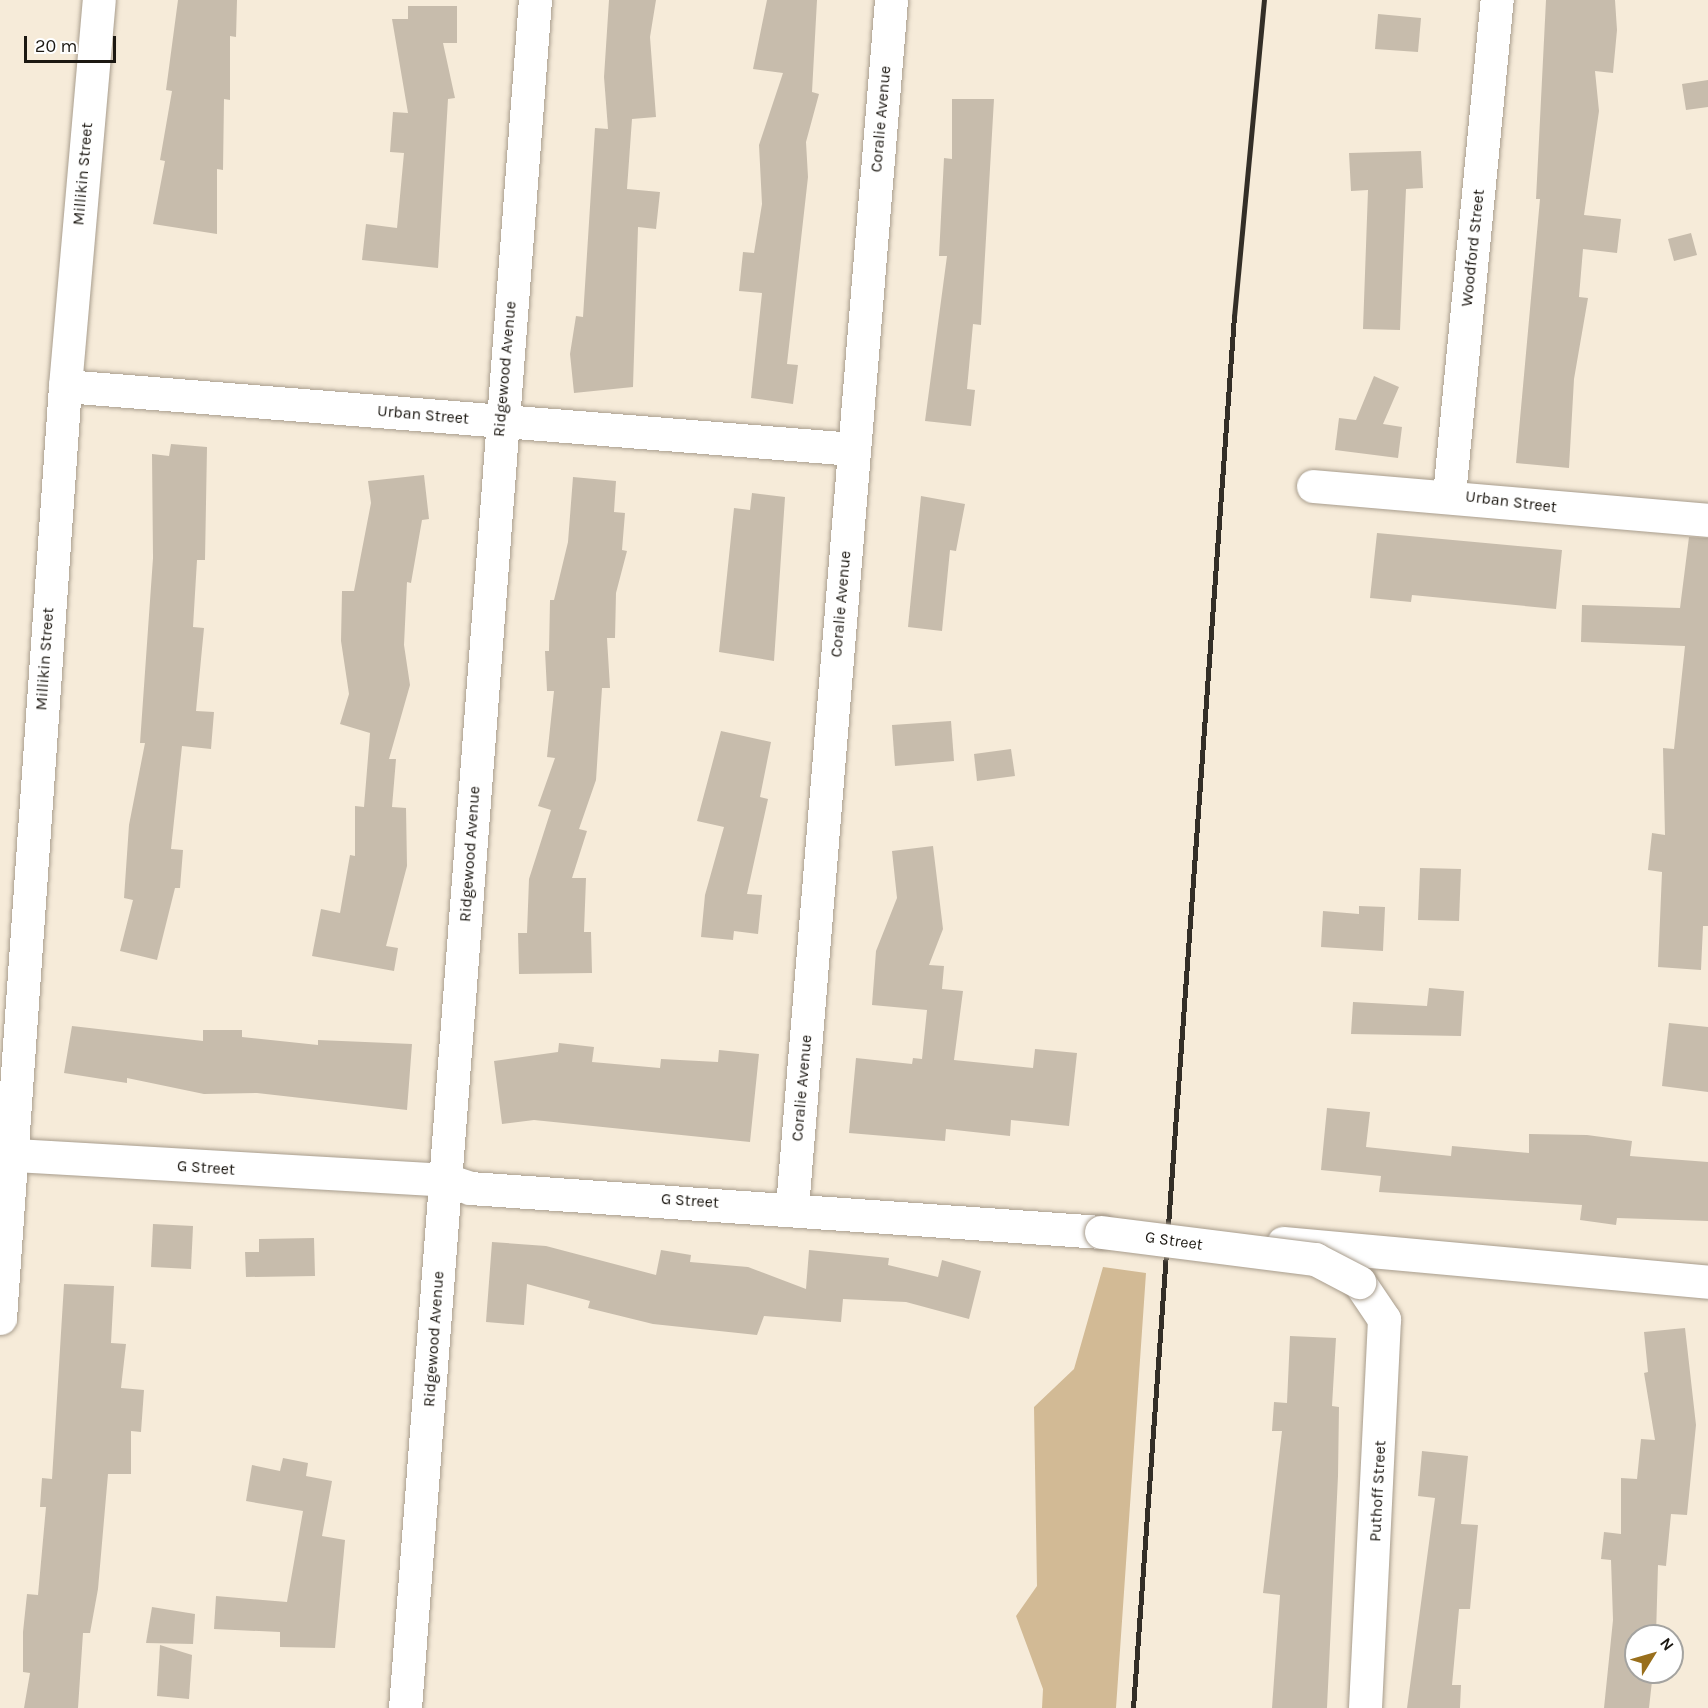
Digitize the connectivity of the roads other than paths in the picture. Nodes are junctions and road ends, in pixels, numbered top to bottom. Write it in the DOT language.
graph roads {
  1 [pos="99,0"];
  2 [pos="535,0"];
  3 [pos="891,0"];
  4 [pos="1497,0"];
  5 [pos="65,386"];
  6 [pos="501,421"];
  7 [pos="853,449"];
  8 [pos="1313,486"];
  9 [pos="1449,495"];
  10 [pos="1708,520"];
  11 [pos="10,991"];
  12 [pos="15,1155"];
  13 [pos="446,1180"];
  14 [pos="792,1208"];
  15 [pos="1240,1239"];
  16 [pos="1359,1282"];
  17 [pos="1708,1282"];
  18 [pos="0,1318"];
  19 [pos="405,1708"];
  20 [pos="1365,1708"];
  1 -- 5 [label="street, Millikin Street"];
  2 -- 6 [label="street, Ridgewood Avenue"];
  3 -- 7 [label="street, Coralie Avenue"];
  4 -- 9 [label="street, Woodford Street"];
  5 -- 6 [label="street, Urban Street"];
  5 -- 11 [label="street, Millikin Street"];
  6 -- 7 [label="street, Urban Street"];
  6 -- 13 [label="street, Ridgewood Avenue"];
  7 -- 14 [label="street, Coralie Avenue"];
  8 -- 9 [label="street, Urban Street"];
  9 -- 10 [label="street, Urban Street"];
  11 -- 12 [label="street, Millikin Street"];
  12 -- 13 [label="street, G Street"];
  12 -- 18 [label="street, Millikin Street"];
  13 -- 14 [label="street, G Street"];
  13 -- 19 [label="street, Ridgewood Avenue"];
  14 -- 16 [label="street, G Street, bridge"];
  15 -- 17 [label="street"];
  16 -- 20 [label="street, Puthoff Street"];
}
